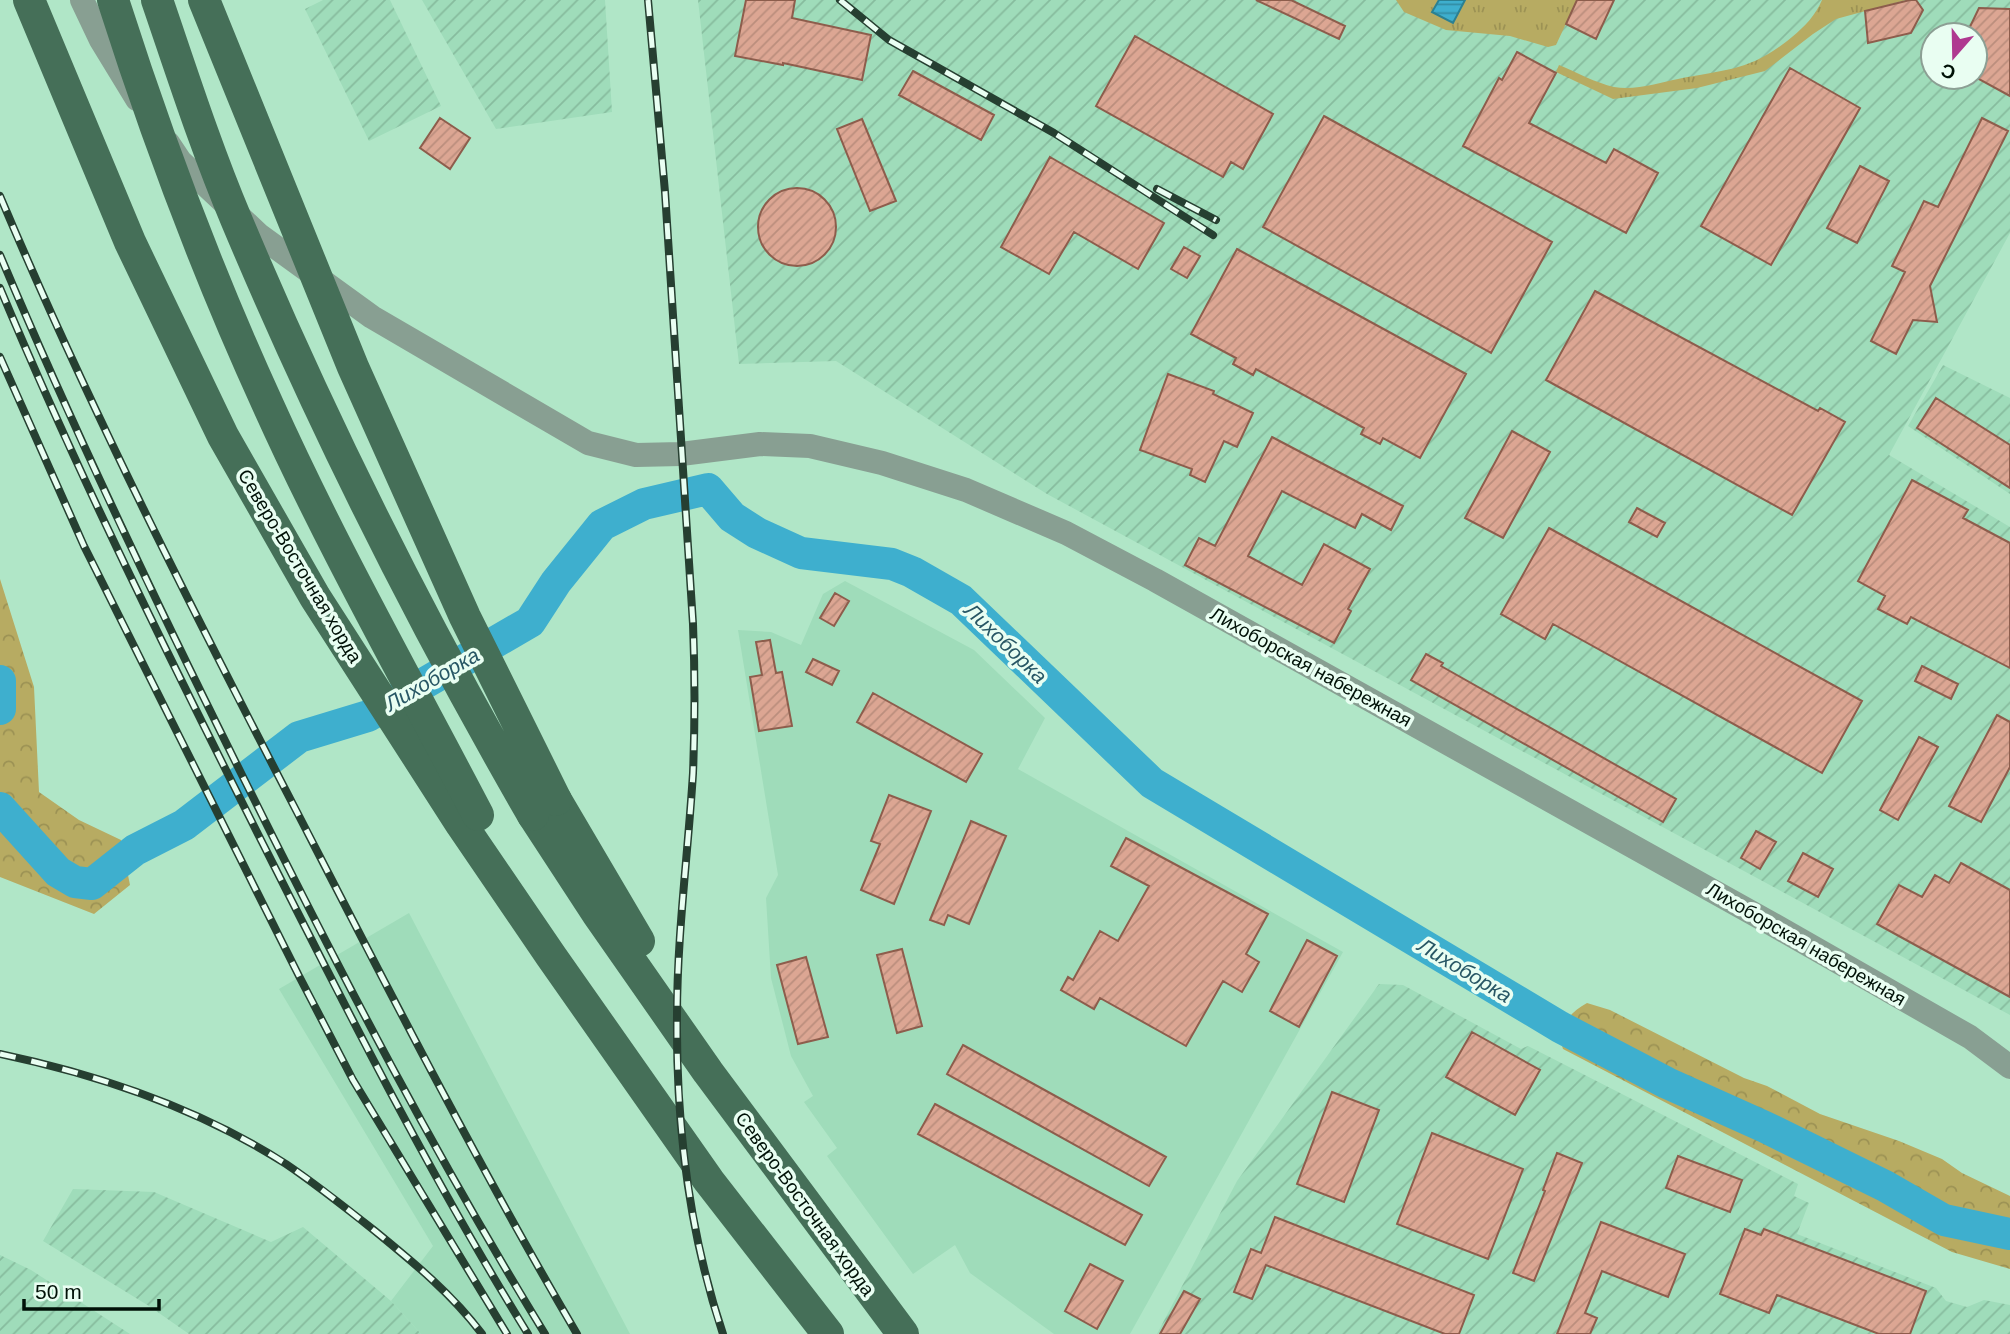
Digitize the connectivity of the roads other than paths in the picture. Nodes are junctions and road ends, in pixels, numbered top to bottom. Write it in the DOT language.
graph roads {
  1 [pos="82,0"];
  2 [pos="113,0"];
  3 [pos="157,0"];
  4 [pos="204,0"];
  5 [pos="31,5"];
  6 [pos="545,808"];
  7 [pos="470,819"];
  8 [pos="2010,1067"];
  9 [pos="828,1334"];
  10 [pos="903,1334"];
  1 -- 8 [label="street, Лихоборская набережная"];
  2 -- 7 [label="main road, Северо-Восточная хорда, bridge"];
  3 -- 6 [label="main road, Северо-Восточная хорда, bridge"];
  4 -- 6 [label="main road, Северо-Восточная хорда, bridge"];
  5 -- 7 [label="main road, Северо-Восточная хорда"];
  6 -- 10 [label="main road, Северо-Восточная хорда"];
  7 -- 9 [label="main road, Северо-Восточная хорда"];
}
